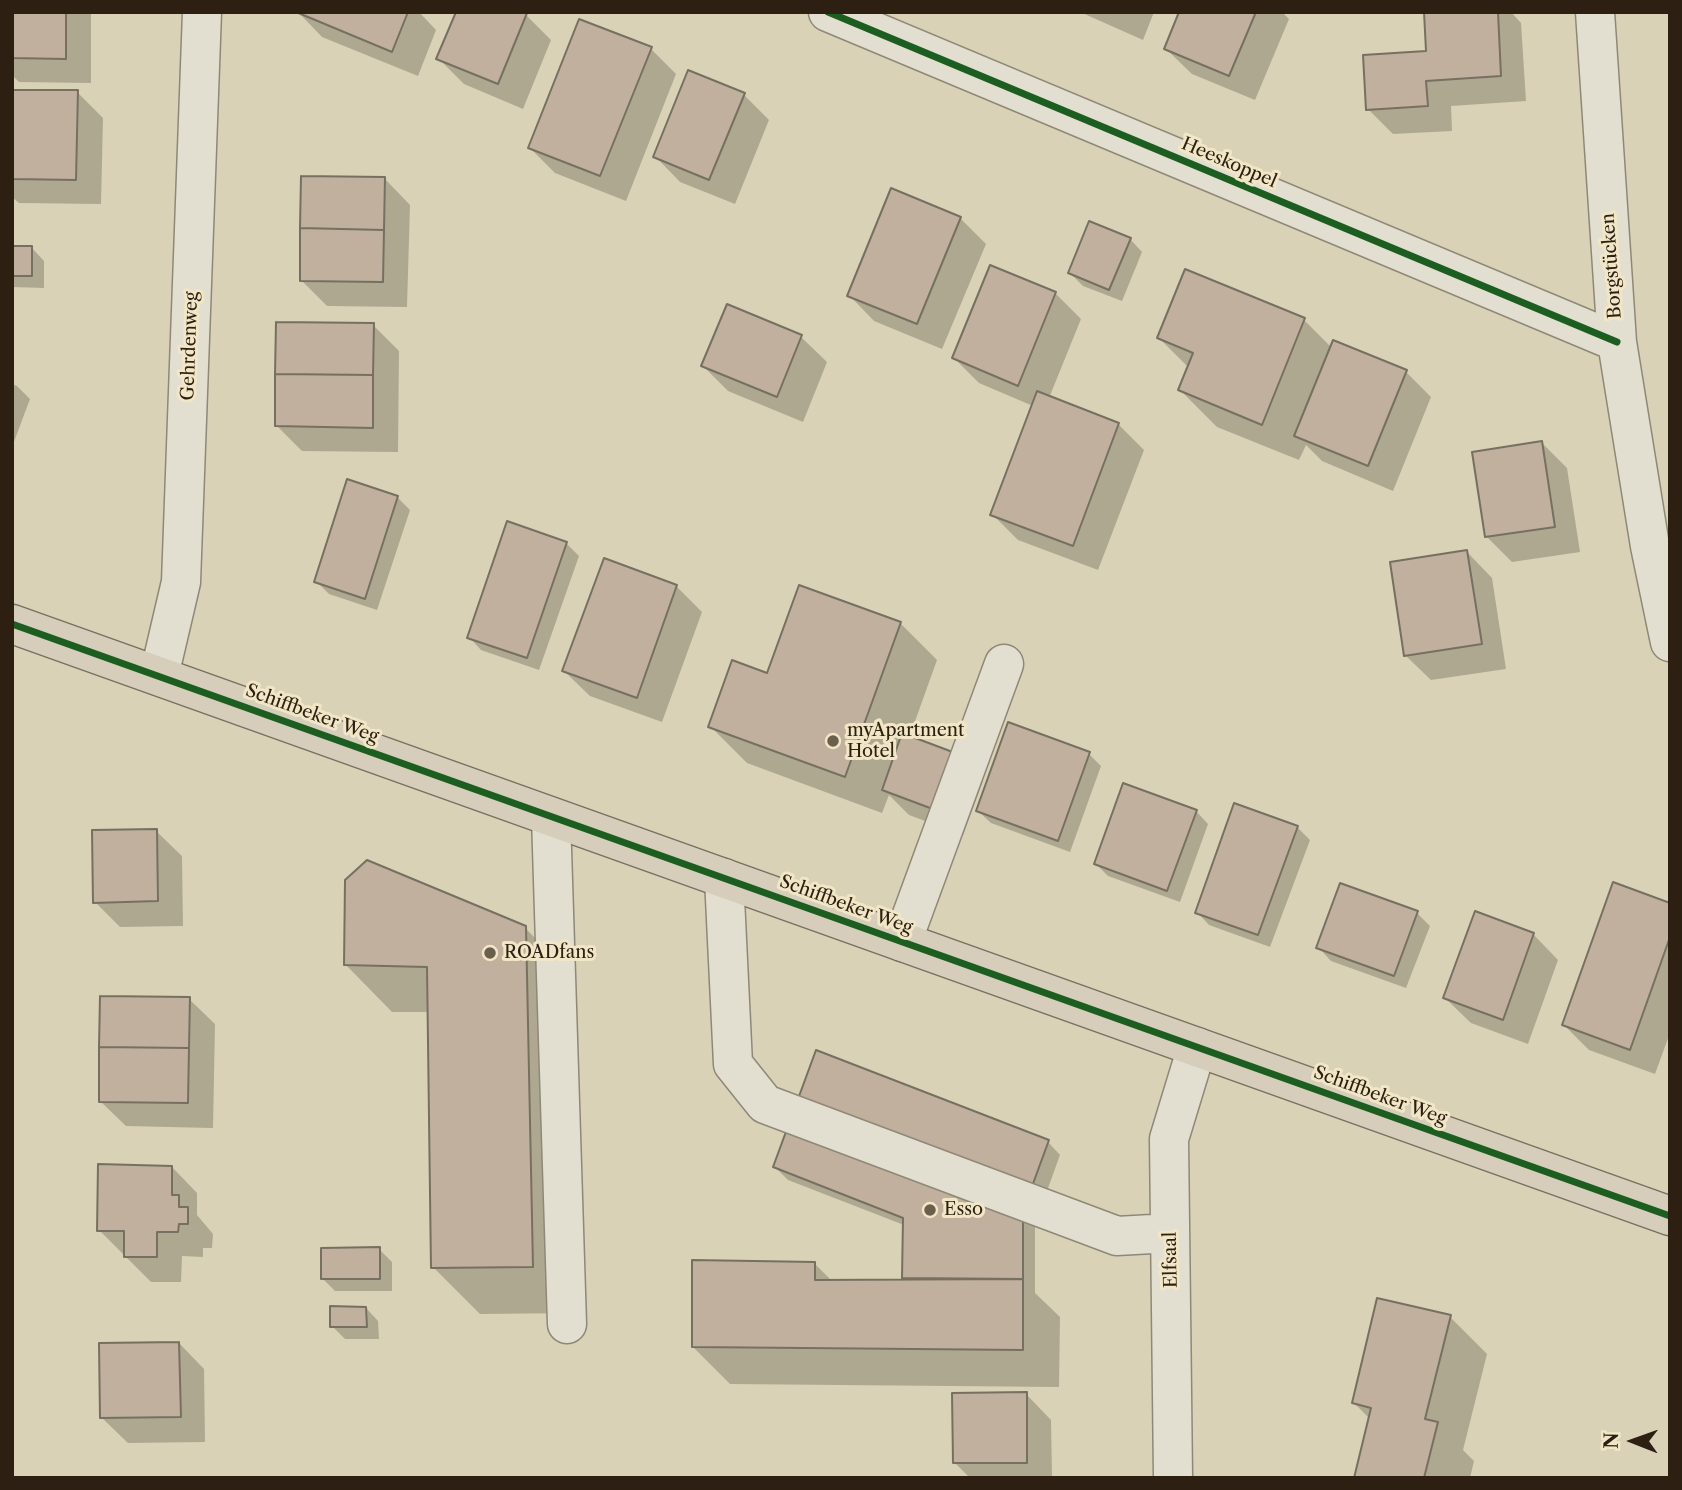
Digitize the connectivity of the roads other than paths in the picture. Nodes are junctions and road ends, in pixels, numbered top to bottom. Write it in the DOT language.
graph roads {
  1 [pos="202,12"];
  2 [pos="828,12"];
  3 [pos="1595,12"];
  4 [pos="1617,342"];
  5 [pos="12,624"];
  6 [pos="1670,642"];
  7 [pos="1004,664"];
  8 [pos="159,676"];
  9 [pos="551,817"];
  10 [pos="724,878"];
  11 [pos="902,942"];
  12 [pos="1197,1047"];
  13 [pos="1670,1216"];
  14 [pos="1170,1233"];
  15 [pos="567,1324"];
  16 [pos="1173,1478"];
  1 -- 8 [label="street, Gehrdenweg"];
  2 -- 4 [label="street, Heeskoppel"];
  3 -- 4 [label="street, Borgstücken"];
  4 -- 6 [label="street, Borgstücken"];
  5 -- 8 [label="main road, Schiffbeker Weg"];
  7 -- 11 [label="street"];
  8 -- 9 [label="main road, Schiffbeker Weg"];
  9 -- 10 [label="main road, Schiffbeker Weg"];
  9 -- 15 [label="street"];
  10 -- 11 [label="main road, Schiffbeker Weg"];
  10 -- 14 [label="street"];
  11 -- 12 [label="main road, Schiffbeker Weg"];
  12 -- 13 [label="main road, Schiffbeker Weg"];
  12 -- 14 [label="street, Elfsaal"];
  14 -- 16 [label="street, Elfsaal"];
}
